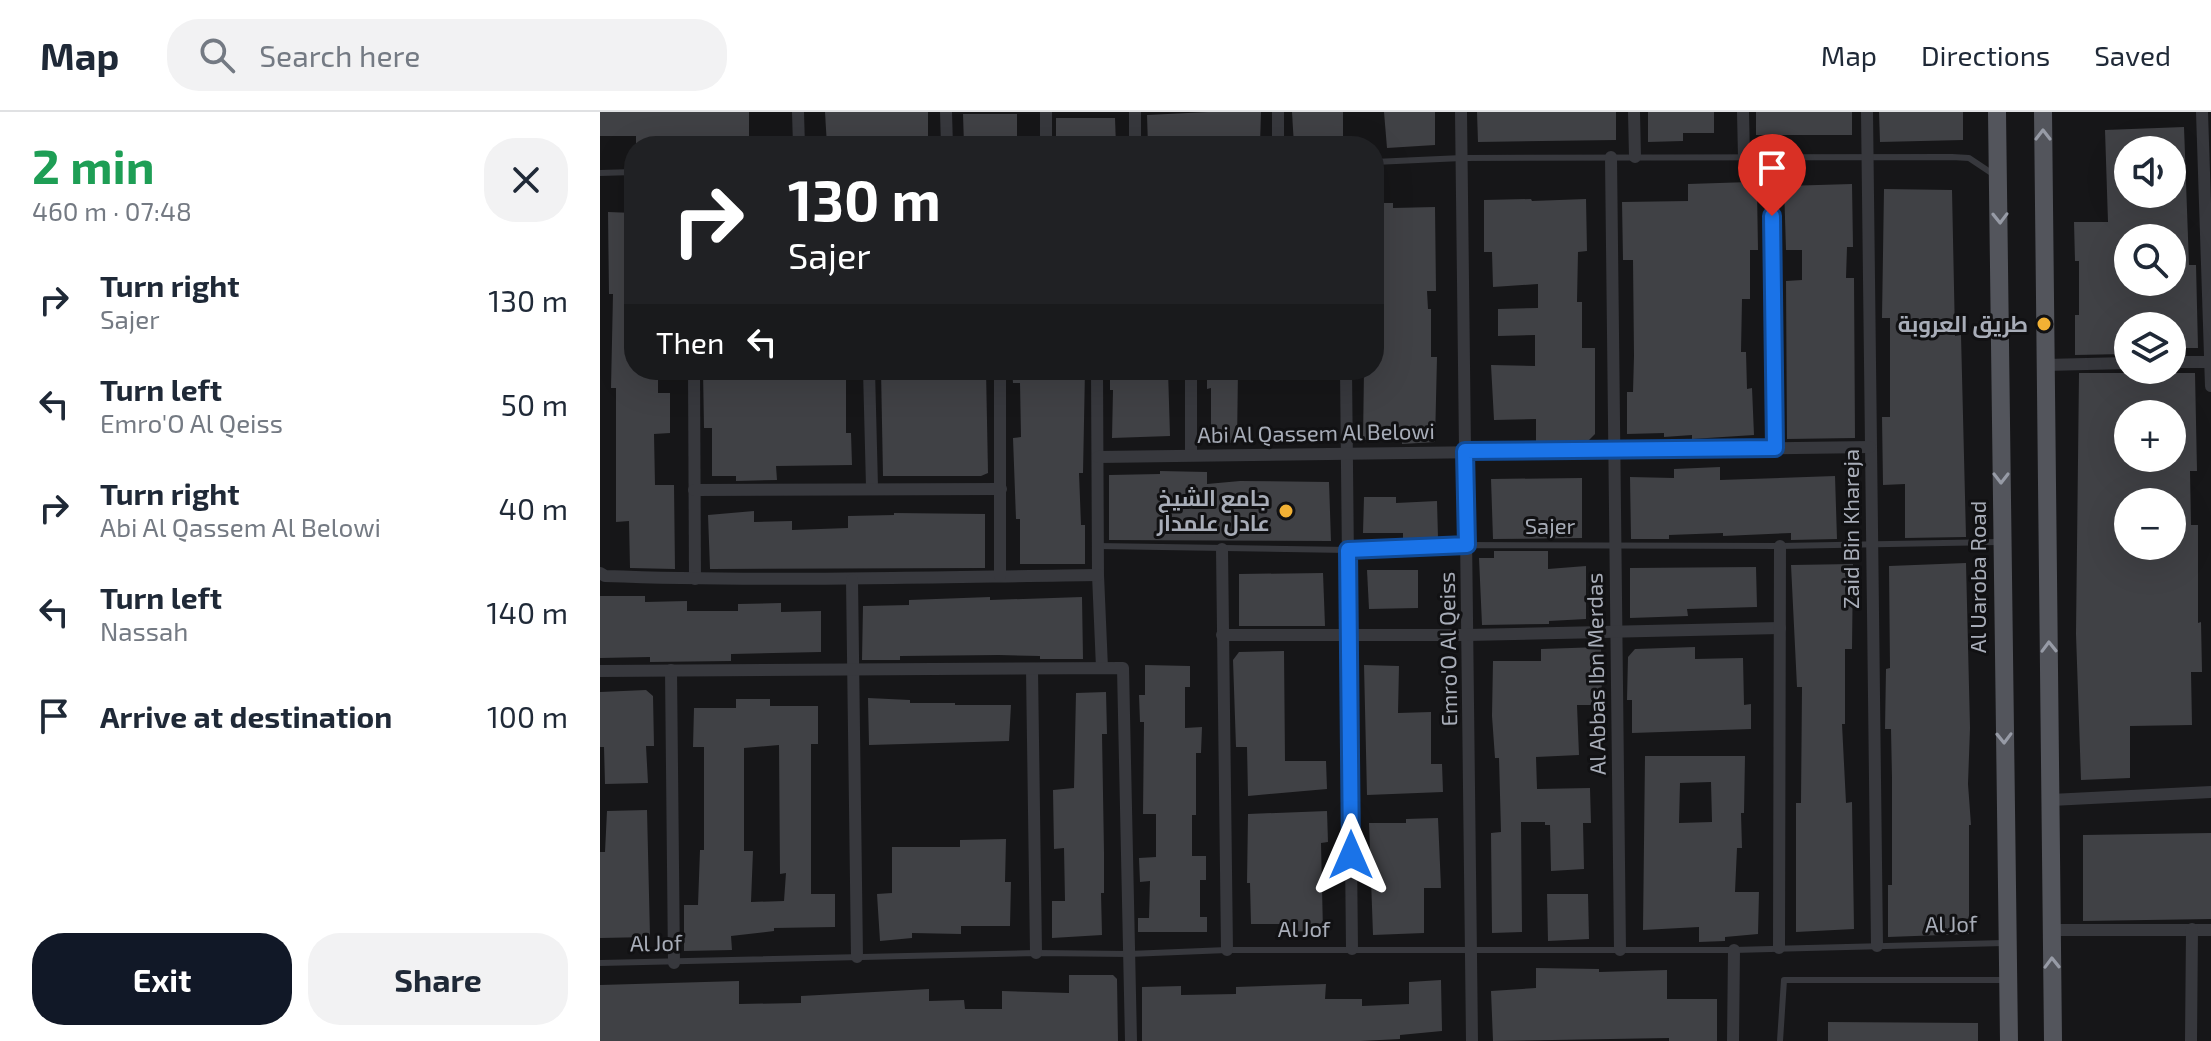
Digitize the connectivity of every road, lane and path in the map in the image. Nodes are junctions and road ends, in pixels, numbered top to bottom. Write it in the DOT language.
graph roads {
  1 [pos="798,112"];
  2 [pos="946,112"];
  3 [pos="1046,112"];
  4 [pos="1135,112"];
  5 [pos="1278,112"];
  6 [pos="1461,112"];
  7 [pos="1634,112"];
  8 [pos="1743,112"];
  9 [pos="1867,112"];
  10 [pos="1997,112"];
  11 [pos="2043,112"];
  12 [pos="2202,112"];
  13 [pos="799,136"];
  14 [pos="947,136"];
  15 [pos="1046,136"];
  16 [pos="1135,136"];
  17 [pos="1278,136"];
  18 [pos="1868,156"];
  19 [pos="1611,157"];
  20 [pos="1635,157"];
  21 [pos="1744,157"];
  22 [pos="1462,158"];
  23 [pos="1771,158"];
  24 [pos="1384,162"];
  25 [pos="624,172"];
  26 [pos="600,173"];
  27 [pos="1999,179"];
  28 [pos="2209,275"];
  29 [pos="2186,362"];
  30 [pos="2210,362"];
  31 [pos="2114,363"];
  32 [pos="2045,365"];
  33 [pos="694,380"];
  34 [pos="869,380"];
  35 [pos="1000,380"];
  36 [pos="1097,380"];
  37 [pos="1191,380"];
  38 [pos="1346,380"];
  39 [pos="2211,386"];
  40 [pos="1870,447"];
  41 [pos="1775,448"];
  42 [pos="1465,451"];
  43 [pos="1613,451"];
  44 [pos="1191,454"];
  45 [pos="1347,454"];
  46 [pos="1098,457"];
  47 [pos="872,487"];
  48 [pos="1001,489"];
  49 [pos="694,490"];
  50 [pos="2002,542"];
  51 [pos="1467,545"];
  52 [pos="1871,545"];
  53 [pos="1098,546"];
  54 [pos="1614,546"];
  55 [pos="1780,546"];
  56 [pos="1222,549"];
  57 [pos="1348,550"];
  58 [pos="600,573"];
  59 [pos="1098,575"];
  60 [pos="1000,576"];
  61 [pos="695,579"];
  62 [pos="852,580"];
  63 [pos="1780,628"];
  64 [pos="1615,631"];
  65 [pos="1222,635"];
  66 [pos="1350,635"];
  67 [pos="1467,635"];
  68 [pos="853,668"];
  69 [pos="1102,668"];
  70 [pos="1032,669"];
  71 [pos="671,670"];
  72 [pos="600,671"];
  73 [pos="2211,792"];
  74 [pos="2051,800"];
  75 [pos="2192,929"];
  76 [pos="2052,930"];
  77 [pos="2211,930"];
  78 [pos="2008,943"];
  79 [pos="1877,946"];
  80 [pos="1779,948"];
  81 [pos="1352,949"];
  82 [pos="1472,949"];
  83 [pos="1227,950"];
  84 [pos="1620,950"];
  85 [pos="1734,950"];
  86 [pos="1036,953"];
  87 [pos="1129,954"];
  88 [pos="857,957"];
  89 [pos="600,963"];
  90 [pos="674,963"];
  91 [pos="2007,980"];
  92 [pos="1131,1041"];
  93 [pos="1472,1041"];
  94 [pos="1733,1041"];
  95 [pos="1780,1041"];
  96 [pos="2009,1041"];
  97 [pos="2053,1041"];
  98 [pos="2191,1041"];
  1 -- 13 [label="street"];
  2 -- 14 [label="street"];
  3 -- 15 [label="street"];
  4 -- 16 [label="street"];
  5 -- 17 [label="street"];
  6 -- 22 [label="street, Emro'O Al Qeiss"];
  7 -- 20 [label="street"];
  8 -- 21 [label="street"];
  9 -- 18 [label="street, Zaid Bin Khareja"];
  10 -- 27 [label="main road, Al Uaroba Road"];
  32 -- 11 [label="main road, one-way"];
  12 -- 28 [label="street"];
  18 -- 23 [label="lane"];
  18 -- 27 [label="lane"];
  18 -- 40 [label="street, Zaid Bin Khareja"];
  19 -- 20 [label="lane"];
  19 -- 22 [label="lane"];
  19 -- 43 [label="street, Al Abbas Ibn Merdas"];
  20 -- 21 [label="lane"];
  21 -- 23 [label="lane"];
  22 -- 24 [label="lane"];
  22 -- 42 [label="street, Emro'O Al Qeiss"];
  23 -- 41 [label="street"];
  25 -- 26 [label="lane"];
  27 -- 50 [label="main road, Al Uaroba Road, one-way"];
  28 -- 30 [label="street"];
  29 -- 30 [label="street"];
  30 -- 39 [label="street"];
  31 -- 32 [label="street"];
  74 -- 32 [label="main road, one-way"];
  33 -- 49 [label="street"];
  34 -- 47 [label="street"];
  35 -- 48 [label="street"];
  36 -- 46 [label="street"];
  37 -- 44 [label="street"];
  38 -- 45 [label="street"];
  40 -- 41 [label="street, Abi Al Qassem Al Belowi"];
  40 -- 52 [label="street, Zaid Bin Khareja"];
  41 -- 43 [label="street, Abi Al Qassem Al Belowi"];
  42 -- 43 [label="street, Abi Al Qassem Al Belowi"];
  42 -- 45 [label="street, Abi Al Qassem Al Belowi"];
  42 -- 51 [label="street, Emro'O Al Qeiss"];
  43 -- 54 [label="street, Al Abbas Ibn Merdas"];
  44 -- 45 [label="street, Abi Al Qassem Al Belowi"];
  44 -- 46 [label="street, Abi Al Qassem Al Belowi"];
  45 -- 57 [label="street"];
  46 -- 53 [label="street"];
  47 -- 48 [label="street"];
  47 -- 49 [label="street"];
  48 -- 60 [label="street"];
  49 -- 61 [label="street"];
  50 -- 52 [label="lane, Sajer"];
  50 -- 78 [label="main road, Al Uaroba Road, one-way"];
  51 -- 54 [label="lane, Sajer"];
  51 -- 57 [label="lane, Sajer"];
  51 -- 67 [label="street, Emro'O Al Qeiss"];
  52 -- 55 [label="lane, Sajer"];
  52 -- 79 [label="street, Zaid Bin Khareja"];
  53 -- 56 [label="lane, Sajer"];
  53 -- 59 [label="street"];
  54 -- 55 [label="lane, Sajer"];
  54 -- 64 [label="street, Al Abbas Ibn Merdas"];
  55 -- 63 [label="street"];
  56 -- 57 [label="lane, Sajer"];
  56 -- 65 [label="street"];
  57 -- 66 [label="street"];
  58 -- 61 [label="street"];
  59 -- 60 [label="street"];
  59 -- 69 [label="street"];
  60 -- 62 [label="street"];
  61 -- 62 [label="street"];
  62 -- 68 [label="street"];
  63 -- 64 [label="street"];
  63 -- 80 [label="street"];
  64 -- 67 [label="street"];
  64 -- 84 [label="street, Al Abbas Ibn Merdas"];
  65 -- 66 [label="street"];
  65 -- 83 [label="street"];
  66 -- 67 [label="street"];
  66 -- 81 [label="street"];
  67 -- 82 [label="street, Emro'O Al Qeiss"];
  68 -- 70 [label="street"];
  68 -- 71 [label="street"];
  68 -- 88 [label="street"];
  69 -- 70 [label="street"];
  69 -- 87 [label="street"];
  70 -- 86 [label="street"];
  71 -- 72 [label="street"];
  71 -- 90 [label="street"];
  73 -- 74 [label="street"];
  74 -- 76 [label="main road"];
  75 -- 76 [label="street"];
  75 -- 77 [label="street"];
  75 -- 98 [label="street"];
  97 -- 76 [label="main road, one-way"];
  78 -- 79 [label="lane, Al Jof"];
  78 -- 91 [label="main road, Al Uaroba Road"];
  79 -- 80 [label="lane, Al Jof"];
  80 -- 85 [label="lane, Al Jof"];
  81 -- 82 [label="lane, Al Jof"];
  81 -- 83 [label="lane, Al Jof"];
  82 -- 84 [label="lane, Al Jof"];
  82 -- 93 [label="street, Emro'O Al Qeiss"];
  83 -- 87 [label="lane, Al Jof"];
  84 -- 85 [label="lane, Al Jof"];
  85 -- 94 [label="street"];
  86 -- 87 [label="lane, Al Jof"];
  86 -- 88 [label="lane, Al Jof"];
  87 -- 92 [label="street"];
  88 -- 90 [label="lane, Al Jof"];
  89 -- 90 [label="lane, Al Jof"];
  91 -- 95 [label="lane"];
  91 -- 96 [label="main road, Al Uaroba Road"];
}
